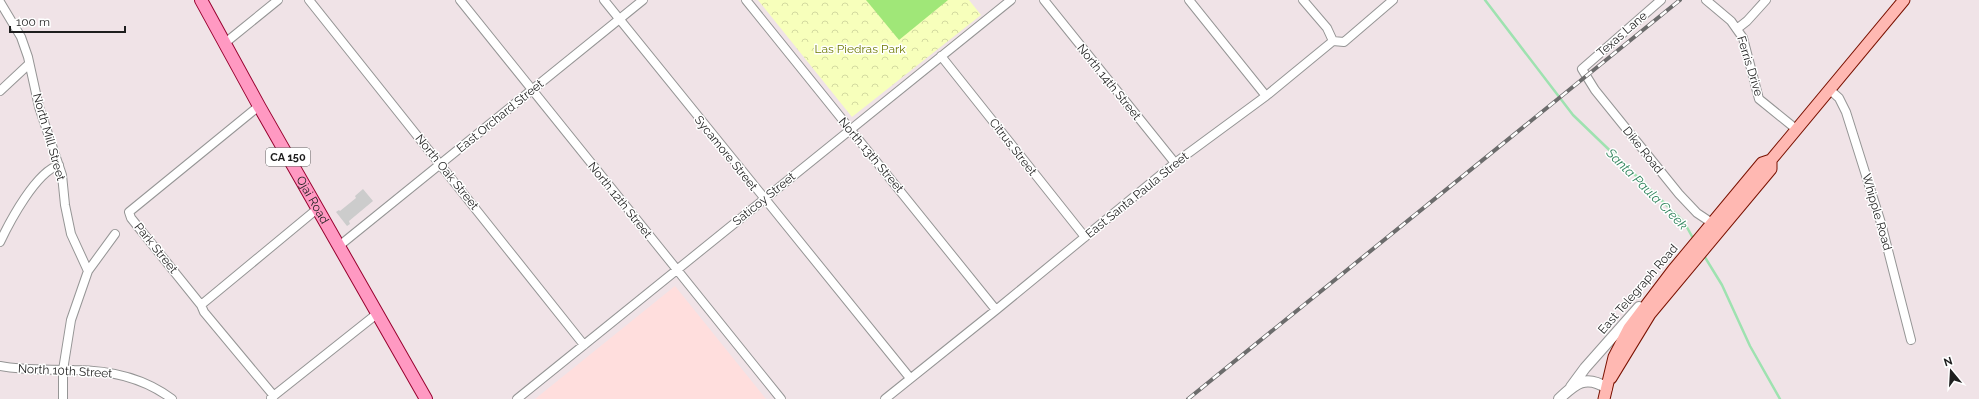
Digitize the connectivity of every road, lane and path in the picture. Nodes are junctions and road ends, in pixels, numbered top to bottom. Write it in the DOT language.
graph roads {
  1 [pos="202,0"];
  2 [pos="278,0"];
  3 [pos="309,0"];
  4 [pos="460,0"];
  5 [pos="604,0"];
  6 [pos="643,0"];
  7 [pos="746,0"];
  8 [pos="1011,0"];
  9 [pos="1044,0"];
  10 [pos="1189,0"];
  11 [pos="1302,0"];
  12 [pos="1393,0"];
  13 [pos="1662,0"];
  14 [pos="1706,0"];
  15 [pos="1766,0"];
  16 [pos="1904,0"];
  17 [pos="0,2"];
  18 [pos="619,19"];
  19 [pos="1738,28"];
  20 [pos="1333,41"];
  21 [pos="225,42"];
  22 [pos="941,56"];
  23 [pos="29,64"];
  24 [pos="1582,69"];
  25 [pos="532,89"];
  26 [pos="1830,89"];
  27 [pos="0,91"];
  28 [pos="1266,96"];
  29 [pos="259,106"];
  30 [pos="1796,129"];
  31 [pos="850,130"];
  32 [pos="1175,163"];
  33 [pos="441,164"];
  34 [pos="59,165"];
  35 [pos="765,200"];
  36 [pos="318,209"];
  37 [pos="1711,229"];
  38 [pos="115,234"];
  39 [pos="1085,237"];
  40 [pos="0,242"];
  41 [pos="339,246"];
  42 [pos="676,269"];
  43 [pos="88,271"];
  44 [pos="1676,274"];
  45 [pos="201,305"];
  46 [pos="996,310"];
  47 [pos="378,313"];
  48 [pos="1911,340"];
  49 [pos="584,345"];
  50 [pos="0,366"];
  51 [pos="63,370"];
  52 [pos="910,378"];
  53 [pos="1571,387"];
  54 [pos="1607,389"];
  55 [pos="272,397"];
  56 [pos="59,398"];
  57 [pos="172,399"];
  58 [pos="426,399"];
  59 [pos="517,399"];
  60 [pos="781,399"];
  61 [pos="884,399"];
  62 [pos="1559,399"];
  1 -- 21 [label="main road, Ojai Road / CA 150"];
  2 -- 21 [label="street"];
  3 -- 33 [label="street, North Oak Street"];
  4 -- 25 [label="street, North 12th Street"];
  5 -- 18 [label="street, Sycamore Street"];
  6 -- 18 [label="street, East Orchard Street"];
  7 -- 31 [label="street, North 13th Street"];
  8 -- 22 [label="street, Saticoy Street"];
  9 -- 32 [label="street, North 14th Street"];
  10 -- 28 [label="street"];
  11 -- 20 [label="street"];
  12 -- 20 [label="street, East Santa Paula Street"];
  13 -- 24 [label="street, Texas Lane"];
  14 -- 19 [label="street, Ferris Drive"];
  15 -- 19 [label="street"];
  16 -- 26 [label="main road, East Telegraph Road"];
  17 -- 23 [label="street, North Mill Street"];
  18 -- 25 [label="street, East Orchard Street"];
  18 -- 35 [label="street, Sycamore Street"];
  19 -- 30 [label="street, Ferris Drive"];
  20 -- 28 [label="street, East Santa Paula Street"];
  21 -- 29 [label="main road, Ojai Road / CA 150"];
  22 -- 31 [label="street, Saticoy Street"];
  22 -- 39 [label="street, Citrus Street"];
  23 -- 27 [label="street"];
  23 -- 34 [label="street, North Mill Street"];
  24 -- 37 [label="street, Dike Road"];
  25 -- 33 [label="street, East Orchard Street"];
  25 -- 42 [label="street, North 12th Street"];
  26 -- 30 [label="main road, East Telegraph Road"];
  26 -- 48 [label="street, Whipple Road"];
  28 -- 32 [label="street, East Santa Paula Street"];
  29 -- 36 [label="main road, Ojai Road / CA 150"];
  29 -- 45 [label="street, Park Street"];
  30 -- 37 [label="main road, East Telegraph Road"];
  31 -- 35 [label="street, Saticoy Street"];
  31 -- 46 [label="street, North 13th Street"];
  32 -- 39 [label="street, East Santa Paula Street"];
  33 -- 41 [label="street, East Orchard Street"];
  33 -- 49 [label="street, North Oak Street"];
  34 -- 40 [label="street"];
  34 -- 43 [label="street, North Mill Street"];
  35 -- 42 [label="street, Saticoy Street"];
  35 -- 52 [label="street, Sycamore Street"];
  36 -- 41 [label="main road, Ojai Road / CA 150"];
  36 -- 45 [label="street"];
  37 -- 44 [label="main road, East Telegraph Road"];
  38 -- 43 [label="street"];
  39 -- 46 [label="street, East Santa Paula Street"];
  41 -- 47 [label="main road, Ojai Road / CA 150"];
  42 -- 49 [label="street, Saticoy Street"];
  42 -- 60 [label="street, North 12th Street"];
  43 -- 51 [label="street"];
  44 -- 53 [label="street, East Telegraph Road"];
  44 -- 54 [label="main road"];
  45 -- 55 [label="street, Park Street"];
  46 -- 52 [label="street, East Santa Paula Street"];
  47 -- 55 [label="street"];
  47 -- 58 [label="main road, Ojai Road / CA 150"];
  49 -- 59 [label="street, Saticoy Street"];
  50 -- 51 [label="street, North 10th Street"];
  51 -- 56 [label="street"];
  51 -- 57 [label="street, North 10th Street"];
  52 -- 61 [label="street, East Santa Paula Street"];
  53 -- 54 [label="street"];
  53 -- 62 [label="street, East Telegraph Road"];
}
